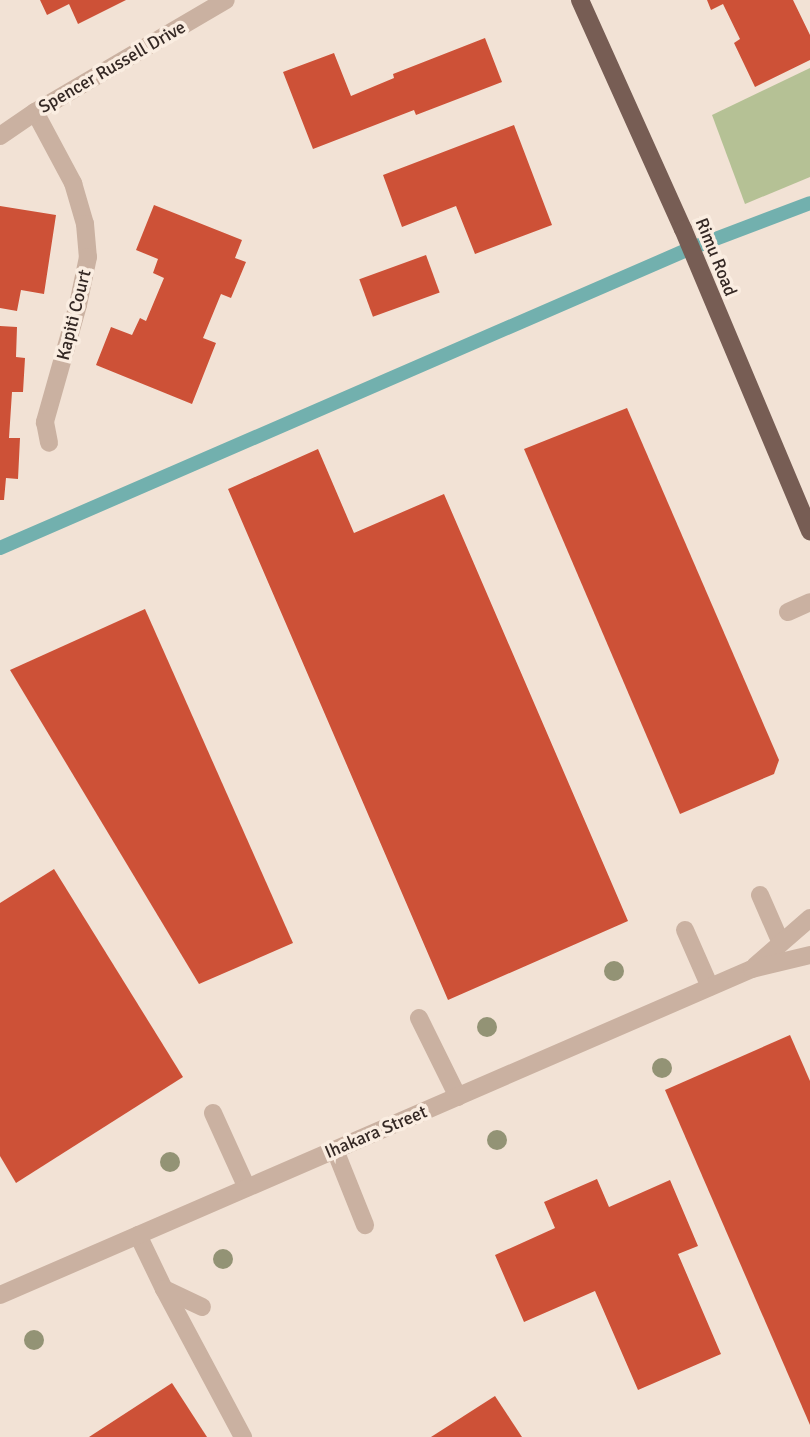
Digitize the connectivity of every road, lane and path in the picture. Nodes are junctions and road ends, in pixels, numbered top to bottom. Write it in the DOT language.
graph roads {
  1 [pos="226,0"];
  2 [pos="580,0"];
  3 [pos="35,112"];
  4 [pos="0,136"];
  5 [pos="50,443"];
  6 [pos="810,531"];
  7 [pos="810,602"];
  8 [pos="788,612"];
  9 [pos="760,895"];
  10 [pos="810,918"];
  11 [pos="685,930"];
  12 [pos="781,943"];
  13 [pos="810,955"];
  14 [pos="752,969"];
  15 [pos="710,987"];
  16 [pos="419,1018"];
  17 [pos="458,1097"];
  18 [pos="213,1113"];
  19 [pos="335,1150"];
  20 [pos="247,1188"];
  21 [pos="365,1225"];
  22 [pos="138,1236"];
  23 [pos="164,1289"];
  24 [pos="0,1295"];
  25 [pos="202,1307"];
  26 [pos="243,1437"];
  1 -- 3 [label="street, Spencer Russell Drive"];
  2 -- 6 [label="main road, Rimu Road"];
  3 -- 4 [label="street, Spencer Russell Drive"];
  3 -- 5 [label="street, Kapiti Court"];
  7 -- 8 [label="street"];
  9 -- 12 [label="street"];
  10 -- 12 [label="street, Ihakara Street"];
  11 -- 15 [label="street"];
  12 -- 14 [label="street, Ihakara Street"];
  13 -- 14 [label="street, Ihakara Street"];
  14 -- 15 [label="street, Ihakara Street"];
  15 -- 17 [label="street, Ihakara Street"];
  16 -- 17 [label="street"];
  17 -- 19 [label="street, Ihakara Street"];
  18 -- 20 [label="street"];
  19 -- 20 [label="street, Ihakara Street"];
  19 -- 21 [label="street"];
  20 -- 22 [label="street, Ihakara Street"];
  22 -- 23 [label="street"];
  22 -- 24 [label="street, Ihakara Street"];
  23 -- 25 [label="street"];
  23 -- 26 [label="street"];
}
